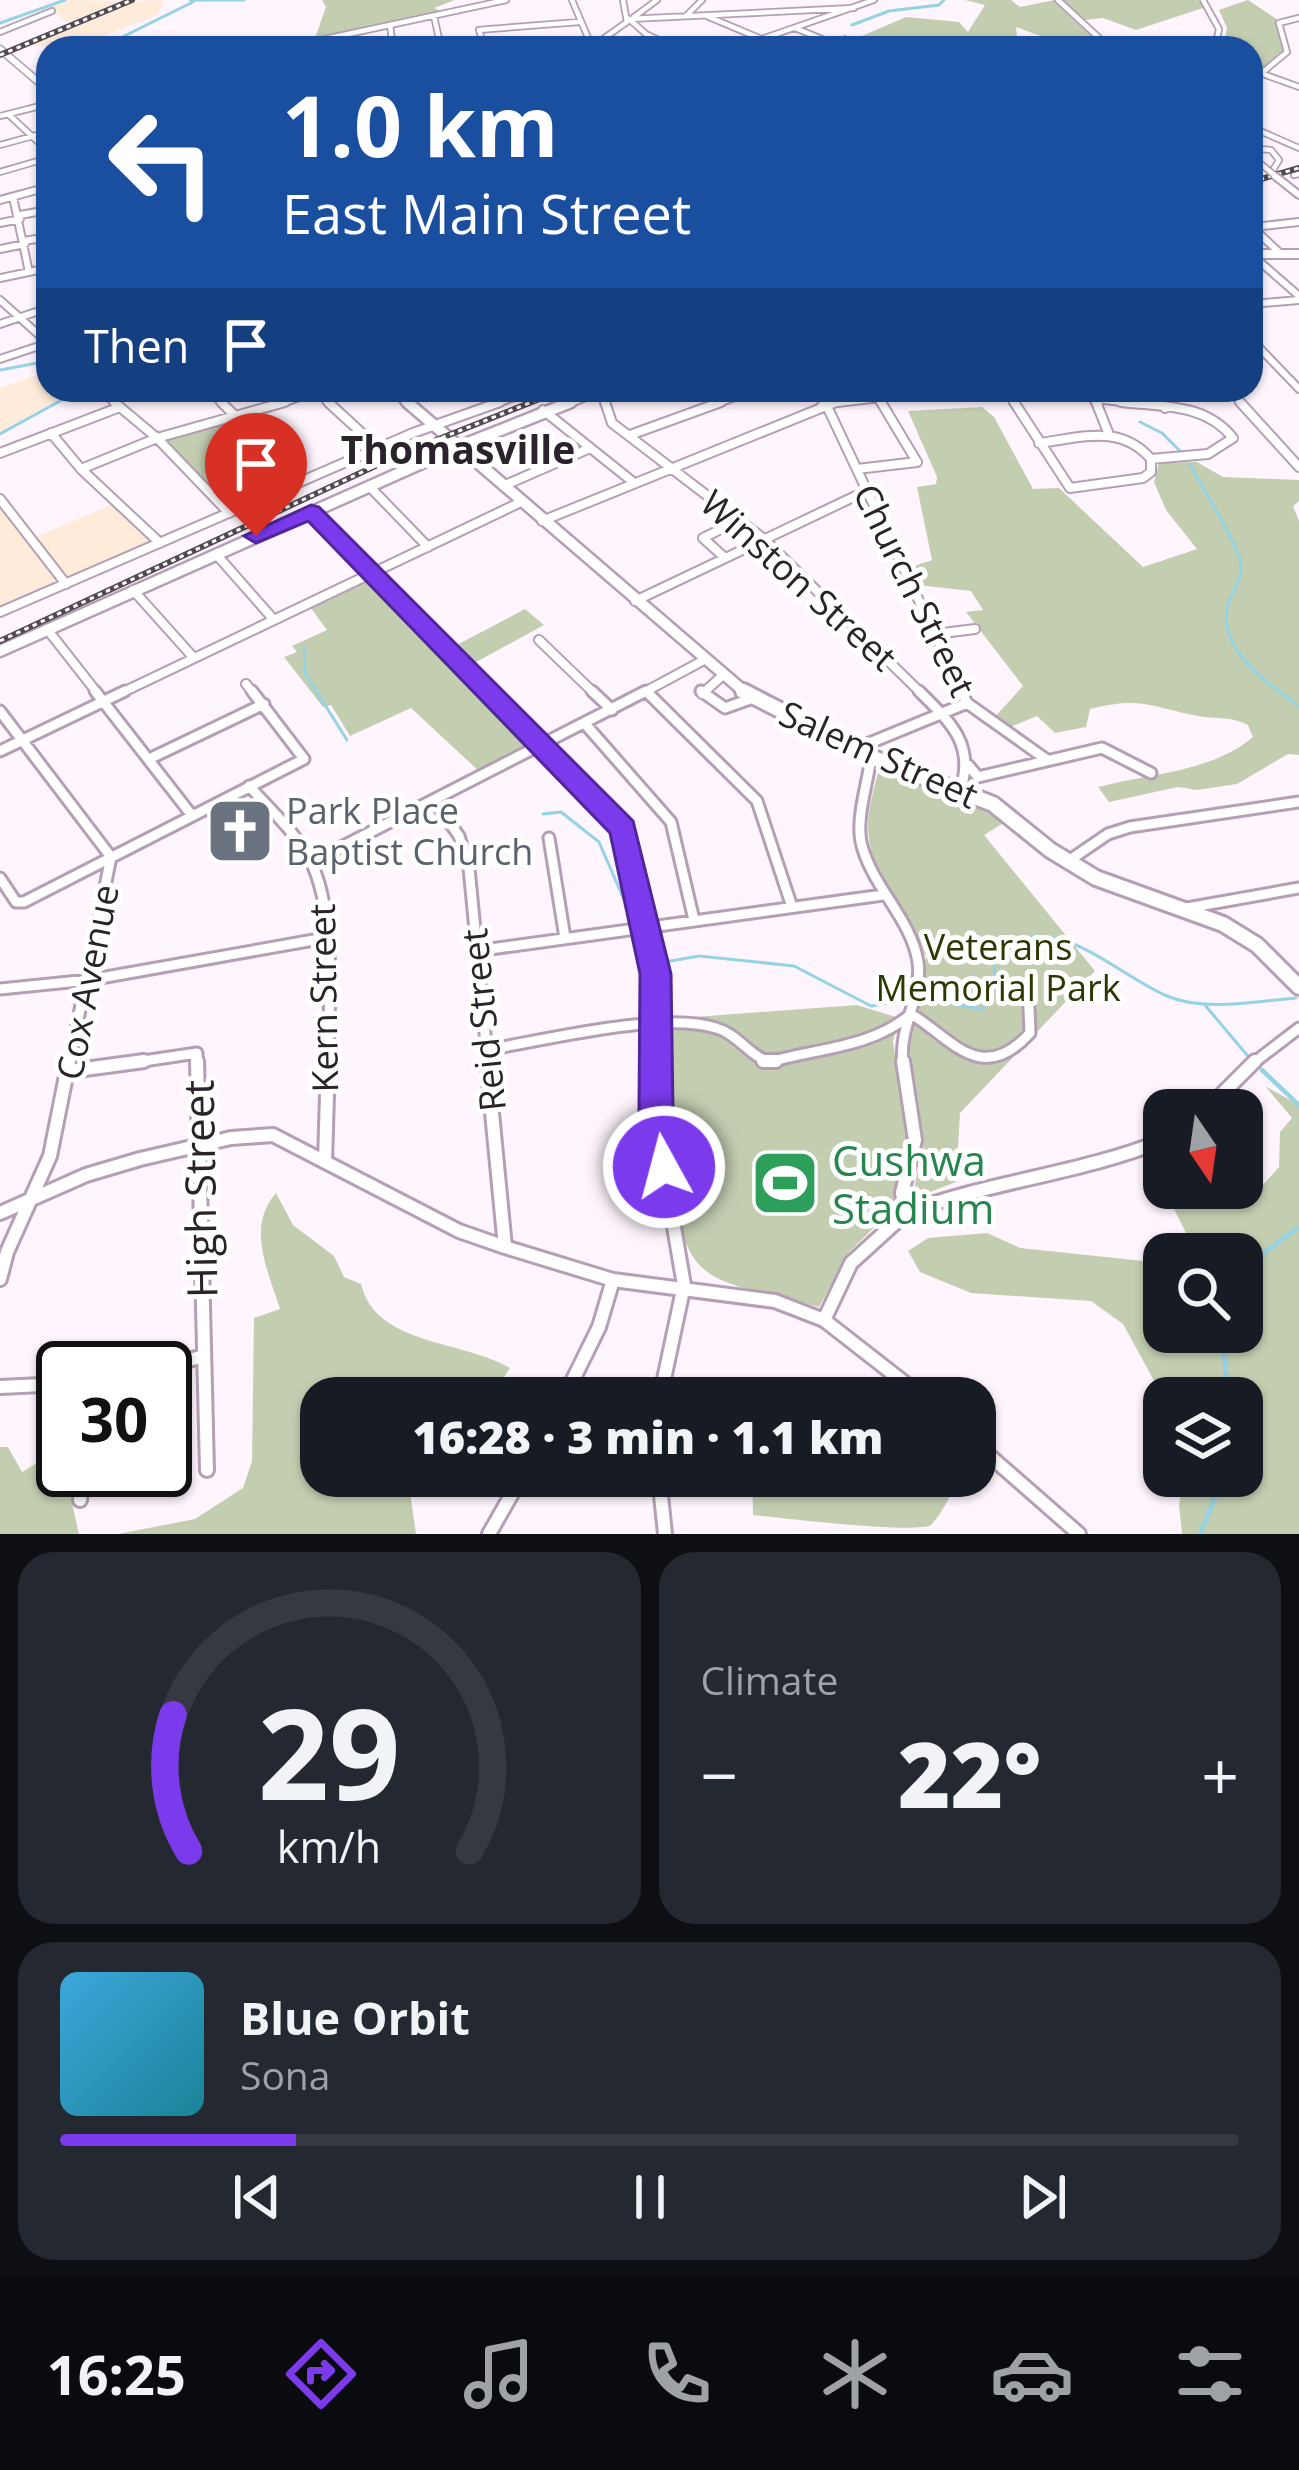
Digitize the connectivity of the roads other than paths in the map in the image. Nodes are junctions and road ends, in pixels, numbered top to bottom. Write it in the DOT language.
graph roads {
  1 [pos="506,0"];
  2 [pos="572,0"];
  3 [pos="623,0"];
  4 [pos="657,0"];
  5 [pos="702,0"];
  6 [pos="875,0"];
  7 [pos="1058,0"];
  8 [pos="1203,0"];
  9 [pos="481,2"];
  10 [pos="838,10"];
  11 [pos="52,11"];
  12 [pos="704,15"];
  13 [pos="434,16"];
  14 [pos="686,16"];
  15 [pos="1299,17"];
  16 [pos="629,19"];
  17 [pos="579,22"];
  18 [pos="390,26"];
  19 [pos="525,26"];
  20 [pos="490,28"];
  21 [pos="795,28"];
  22 [pos="0,32"];
  23 [pos="342,36"];
  24 [pos="391,36"];
  25 [pos="438,36"];
  26 [pos="481,36"];
  27 [pos="529,36"];
  28 [pos="586,36"];
  29 [pos="606,36"];
  30 [pos="650,36"];
  31 [pos="755,36"];
  32 [pos="771,36"];
  33 [pos="815,36"];
  34 [pos="1097,36"];
  35 [pos="1218,36"];
  36 [pos="2,54"];
  37 [pos="1264,74"];
  38 [pos="36,80"];
  39 [pos="1299,87"];
  40 [pos="36,107"];
  41 [pos="4,115"];
  42 [pos="1263,132"];
  43 [pos="36,135"];
  44 [pos="33,136"];
  45 [pos="36,140"];
  46 [pos="0,145"];
  47 [pos="1299,148"];
  48 [pos="1263,151"];
  49 [pos="1287,151"];
  50 [pos="36,159"];
  51 [pos="1263,166"];
  52 [pos="1263,171"];
  53 [pos="0,172"];
  54 [pos="36,190"];
  55 [pos="1299,195"];
  56 [pos="13,197"];
  57 [pos="0,200"];
  58 [pos="36,213"];
  59 [pos="20,217"];
  60 [pos="1299,222"];
  61 [pos="0,223"];
  62 [pos="1263,225"];
  63 [pos="1263,237"];
  64 [pos="36,240"];
  65 [pos="24,243"];
  66 [pos="0,249"];
  67 [pos="1263,254"];
  68 [pos="1281,254"];
  69 [pos="1299,254"];
  70 [pos="1263,265"];
  71 [pos="36,271"];
  72 [pos="29,272"];
  73 [pos="0,278"];
  74 [pos="1299,298"];
  75 [pos="0,300"];
  76 [pos="1287,301"];
  77 [pos="1263,303"];
  78 [pos="36,312"];
  79 [pos="1299,313"];
  80 [pos="20,318"];
  81 [pos="0,324"];
  82 [pos="36,332"];
  83 [pos="36,347"];
  84 [pos="1263,352"];
  85 [pos="0,359"];
  86 [pos="1299,389"];
  87 [pos="114,402"];
  88 [pos="222,402"];
  89 [pos="285,402"];
  90 [pos="328,402"];
  91 [pos="407,402"];
  92 [pos="497,402"];
  93 [pos="566,402"];
  94 [pos="605,402"];
  95 [pos="721,402"];
  96 [pos="836,402"];
  97 [pos="881,402"];
  98 [pos="1013,402"];
  99 [pos="1097,402"];
  100 [pos="1119,402"];
  101 [pos="1160,402"];
  102 [pos="1240,402"];
  103 [pos="826,403"];
  104 [pos="120,407"];
  105 [pos="1165,408"];
  106 [pos="543,410"];
  107 [pos="238,419"];
  108 [pos="433,425"];
  109 [pos="1108,432"];
  110 [pos="51,433"];
  111 [pos="630,435"];
  112 [pos="157,438"];
  113 [pos="1039,443"];
  114 [pos="458,447"];
  115 [pos="378,448"];
  116 [pos="590,448"];
  117 [pos="0,453"];
  118 [pos="1151,459"];
  119 [pos="671,466"];
  120 [pos="1299,467"];
  121 [pos="81,469"];
  122 [pos="857,470"];
  123 [pos="302,482"];
  124 [pos="633,482"];
  125 [pos="369,486"];
  126 [pos="503,487"];
  127 [pos="866,491"];
  128 [pos="0,499"];
  129 [pos="521,502"];
  130 [pos="311,512"];
  131 [pos="229,513"];
  132 [pos="739,520"];
  133 [pos="542,521"];
  134 [pos="764,539"];
  135 [pos="160,542"];
  136 [pos="428,547"];
  137 [pos="216,554"];
  138 [pos="725,558"];
  139 [pos="370,574"];
  140 [pos="66,584"];
  141 [pos="133,590"];
  142 [pos="634,601"];
  143 [pos="0,612"];
  144 [pos="274,620"];
  145 [pos="47,629"];
  146 [pos="975,629"];
  147 [pos="935,634"];
  148 [pos="539,640"];
  149 [pos="0,651"];
  150 [pos="194,657"];
  151 [pos="704,660"];
  152 [pos="722,676"];
  153 [pos="246,684"];
  154 [pos="647,692"];
  155 [pos="753,698"];
  156 [pos="104,700"];
  157 [pos="264,704"];
  158 [pos="967,704"];
  159 [pos="613,710"];
  160 [pos="0,711"];
  161 [pos="942,714"];
  162 [pos="586,725"];
  163 [pos="22,740"];
  164 [pos="543,748"];
  165 [pos="855,749"];
  166 [pos="0,751"];
  167 [pos="871,757"];
  168 [pos="149,759"];
  169 [pos="1047,760"];
  170 [pos="968,765"];
  171 [pos="1151,773"];
  172 [pos="250,786"];
  173 [pos="961,788"];
  174 [pos="436,802"];
  175 [pos="1299,802"];
  176 [pos="190,813"];
  177 [pos="549,838"];
  178 [pos="112,856"];
  179 [pos="312,862"];
  180 [pos="1067,862"];
  181 [pos="0,878"];
  182 [pos="1299,888"];
  183 [pos="884,895"];
  184 [pos="792,907"];
  185 [pos="1181,909"];
  186 [pos="694,920"];
  187 [pos="648,928"];
  188 [pos="325,938"];
  189 [pos="565,938"];
  190 [pos="476,951"];
  191 [pos="89,980"];
  192 [pos="1028,986"];
  193 [pos="1299,987"];
  194 [pos="0,989"];
  195 [pos="911,1014"];
  196 [pos="658,1024"];
  197 [pos="1299,1028"];
  198 [pos="486,1050"];
  199 [pos="70,1071"];
  200 [pos="1227,1089"];
  201 [pos="196,1148"];
  202 [pos="1143,1148"];
  203 [pos="325,1162"];
  204 [pos="30,1204"];
  205 [pos="0,1213"];
  206 [pos="906,1213"];
  207 [pos="506,1247"];
  208 [pos="0,1279"];
  209 [pos="613,1280"];
  210 [pos="684,1286"];
  211 [pos="824,1320"];
  212 [pos="204,1356"];
  213 [pos="192,1359"];
  214 [pos="574,1377"];
  215 [pos="664,1377"];
  216 [pos="898,1377"];
  217 [pos="36,1385"];
  218 [pos="0,1387"];
  219 [pos="996,1461"];
  220 [pos="207,1470"];
  221 [pos="80,1497"];
  222 [pos="510,1497"];
  223 [pos="661,1497"];
  224 [pos="80,1501"];
  225 [pos="489,1534"];
  226 [pos="665,1534"];
  227 [pos="1079,1534"];
  1 -- 9 [label="street"];
  2 -- 17 [label="street"];
  3 -- 16 [label="street"];
  4 -- 16 [label="street"];
  5 -- 14 [label="street"];
  6 -- 10 [label="street"];
  7 -- 34 [label="street"];
  8 -- 35 [label="street"];
  9 -- 13 [label="street"];
  9 -- 20 [label="street"];
  10 -- 12 [label="street"];
  10 -- 21 [label="street"];
  11 -- 22 [label="street"];
  12 -- 14 [label="street"];
  12 -- 31 [label="street"];
  13 -- 18 [label="street"];
  13 -- 25 [label="street"];
  14 -- 16 [label="street"];
  15 -- 37 [label="street"];
  16 -- 29 [label="street"];
  16 -- 30 [label="street"];
  17 -- 19 [label="street"];
  17 -- 28 [label="street"];
  18 -- 23 [label="street"];
  18 -- 24 [label="street"];
  19 -- 20 [label="street"];
  19 -- 27 [label="street"];
  20 -- 26 [label="street"];
  21 -- 32 [label="street"];
  21 -- 33 [label="street"];
  36 -- 38 [label="main road"];
  37 -- 39 [label="street"];
  40 -- 41 [label="street"];
  41 -- 44 [label="street"];
  42 -- 47 [label="street"];
  43 -- 44 [label="street"];
  44 -- 45 [label="street"];
  44 -- 46 [label="street"];
  47 -- 49 [label="street"];
  48 -- 52 [label="street"];
  50 -- 53 [label="street"];
  51 -- 55 [label="street, bridge"];
  54 -- 56 [label="street"];
  56 -- 57 [label="street"];
  56 -- 59 [label="street"];
  58 -- 59 [label="street"];
  59 -- 61 [label="street"];
  59 -- 65 [label="street"];
  60 -- 62 [label="street"];
  63 -- 68 [label="street"];
  64 -- 65 [label="street"];
  65 -- 66 [label="street"];
  65 -- 72 [label="street"];
  67 -- 68 [label="main road"];
  68 -- 69 [label="main road"];
  70 -- 74 [label="street"];
  71 -- 72 [label="street"];
  72 -- 73 [label="street"];
  74 -- 76 [label="street"];
  75 -- 80 [label="street"];
  76 -- 77 [label="street"];
  76 -- 79 [label="street"];
  78 -- 80 [label="street"];
  80 -- 81 [label="street"];
  80 -- 82 [label="street"];
  83 -- 85 [label="street"];
  84 -- 86 [label="street"];
  87 -- 104 [label="street"];
  88 -- 107 [label="street"];
  89 -- 107 [label="street"];
  90 -- 115 [label="street"];
  91 -- 108 [label="main road, Salem Street"];
  92 -- 108 [label="street"];
  93 -- 106 [label="main road"];
  94 -- 111 [label="street, Winston Street"];
  95 -- 111 [label="street"];
  96 -- 103 [label="street"];
  97 -- 122 [label="street"];
  98 -- 113 [label="street"];
  99 -- 109 [label="street"];
  100 -- 105 [label="street"];
  101 -- 105 [label="street"];
  102 -- 120 [label="street"];
  103 -- 119 [label="street"];
  103 -- 122 [label="street, Church Street"];
  104 -- 110 [label="street"];
  104 -- 112 [label="street"];
  105 -- 118 [label="street"];
  106 -- 114 [label="main road"];
  106 -- 116 [label="street"];
  107 -- 112 [label="street"];
  107 -- 123 [label="street"];
  108 -- 114 [label="main road, Salem Street"];
  108 -- 115 [label="street"];
  109 -- 113 [label="street"];
  109 -- 118 [label="street"];
  110 -- 117 [label="street"];
  110 -- 121 [label="street"];
  111 -- 119 [label="street, Winston Street"];
  112 -- 121 [label="street"];
  112 -- 131 [label="street"];
  113 -- 118 [label="street"];
  114 -- 125 [label="main road"];
  114 -- 126 [label="main road, Salem Street"];
  115 -- 123 [label="street"];
  116 -- 124 [label="street"];
  116 -- 126 [label="street"];
  119 -- 124 [label="street"];
  119 -- 132 [label="street, Winston Street"];
  121 -- 135 [label="street"];
  122 -- 127 [label="street, Church Street"];
  123 -- 131 [label="street"];
  124 -- 133 [label="street"];
  125 -- 130 [label="main road"];
  125 -- 136 [label="street"];
  126 -- 129 [label="main road, Salem Street"];
  127 -- 134 [label="street"];
  127 -- 147 [label="street, Church Street"];
  128 -- 140 [label="street"];
  129 -- 133 [label="main road, Salem Street"];
  129 -- 136 [label="street"];
  130 -- 137 [label="main road"];
  130 -- 139 [label="street"];
  131 -- 135 [label="street"];
  132 -- 134 [label="street, Winston Street"];
  132 -- 138 [label="street"];
  133 -- 142 [label="main road, Salem Street"];
  134 -- 138 [label="street"];
  134 -- 161 [label="street, Winston Street"];
  135 -- 140 [label="street"];
  136 -- 139 [label="street"];
  137 -- 141 [label="main road"];
  137 -- 144 [label="street"];
  138 -- 142 [label="street"];
  139 -- 144 [label="street"];
  139 -- 164 [label="street"];
  140 -- 143 [label="street"];
  141 -- 145 [label="main road"];
  141 -- 150 [label="street"];
  142 -- 151 [label="main road, Salem Street"];
  144 -- 150 [label="street"];
  145 -- 149 [label="main road"];
  145 -- 156 [label="street"];
  146 -- 147 [label="street"];
  147 -- 158 [label="street, Church Street"];
  148 -- 159 [label="street"];
  150 -- 156 [label="street"];
  151 -- 152 [label="main road, Salem Street"];
  151 -- 154 [label="street"];
  152 -- 155 [label="main road, Salem Street"];
  152 -- 155 [label="street"];
  153 -- 157 [label="street"];
  154 -- 159 [label="street"];
  154 -- 184 [label="street"];
  155 -- 165 [label="main road, Salem Street"];
  156 -- 163 [label="street"];
  156 -- 168 [label="street"];
  157 -- 168 [label="street"];
  157 -- 172 [label="street"];
  158 -- 161 [label="street"];
  158 -- 169 [label="street, Church Street"];
  159 -- 162 [label="street"];
  160 -- 163 [label="street, Cox Avenue"];
  161 -- 165 [label="street"];
  161 -- 170 [label="street, Winston Street"];
  162 -- 164 [label="street"];
  162 -- 186 [label="street"];
  163 -- 166 [label="street"];
  163 -- 178 [label="street, Cox Avenue"];
  164 -- 174 [label="street"];
  164 -- 187 [label="street"];
  165 -- 167 [label="main road, Salem Street"];
  167 -- 173 [label="main road, Salem Street"];
  167 -- 183 [label="street"];
  168 -- 176 [label="street"];
  169 -- 170 [label="street"];
  169 -- 171 [label="street"];
  170 -- 173 [label="street"];
  172 -- 176 [label="street"];
  172 -- 179 [label="street, Kern Street"];
  173 -- 180 [label="main road, Salem Street"];
  174 -- 179 [label="street"];
  174 -- 190 [label="street, Reid Street"];
  175 -- 180 [label="street"];
  176 -- 178 [label="street"];
  177 -- 189 [label="street"];
  178 -- 181 [label="street"];
  178 -- 191 [label="street, Cox Avenue"];
  179 -- 188 [label="street, Kern Street"];
  180 -- 185 [label="main road, Salem Street"];
  182 -- 185 [label="street"];
  183 -- 184 [label="street"];
  183 -- 195 [label="street"];
  184 -- 186 [label="street"];
  185 -- 193 [label="main road, Salem Street"];
  186 -- 187 [label="street"];
  187 -- 189 [label="street"];
  187 -- 196 [label="street"];
  188 -- 191 [label="street"];
  188 -- 203 [label="street, Kern Street"];
  189 -- 190 [label="street"];
  190 -- 198 [label="street, Reid Street"];
  191 -- 194 [label="street"];
  191 -- 199 [label="street, Cox Avenue"];
  192 -- 195 [label="street"];
  195 -- 196 [label="street"];
  195 -- 206 [label="street"];
  196 -- 198 [label="street"];
  196 -- 210 [label="street"];
  197 -- 200 [label="street"];
  198 -- 207 [label="street, Reid Street"];
  199 -- 201 [label="street, High Street"];
  199 -- 204 [label="street, Cox Avenue"];
  201 -- 203 [label="street"];
  201 -- 204 [label="street"];
  201 -- 212 [label="street, High Street"];
  202 -- 206 [label="street"];
  203 -- 207 [label="street"];
  204 -- 205 [label="street"];
  204 -- 208 [label="street, Cox Avenue"];
  206 -- 211 [label="street"];
  207 -- 209 [label="street"];
  209 -- 210 [label="street"];
  209 -- 214 [label="street"];
  210 -- 211 [label="street"];
  210 -- 215 [label="street"];
  211 -- 216 [label="street"];
  212 -- 213 [label="street"];
  212 -- 220 [label="street, High Street"];
  217 -- 218 [label="street"];
  219 -- 227 [label="street"];
  221 -- 224 [label="street"];
  222 -- 225 [label="street"];
  223 -- 226 [label="street"];
}
